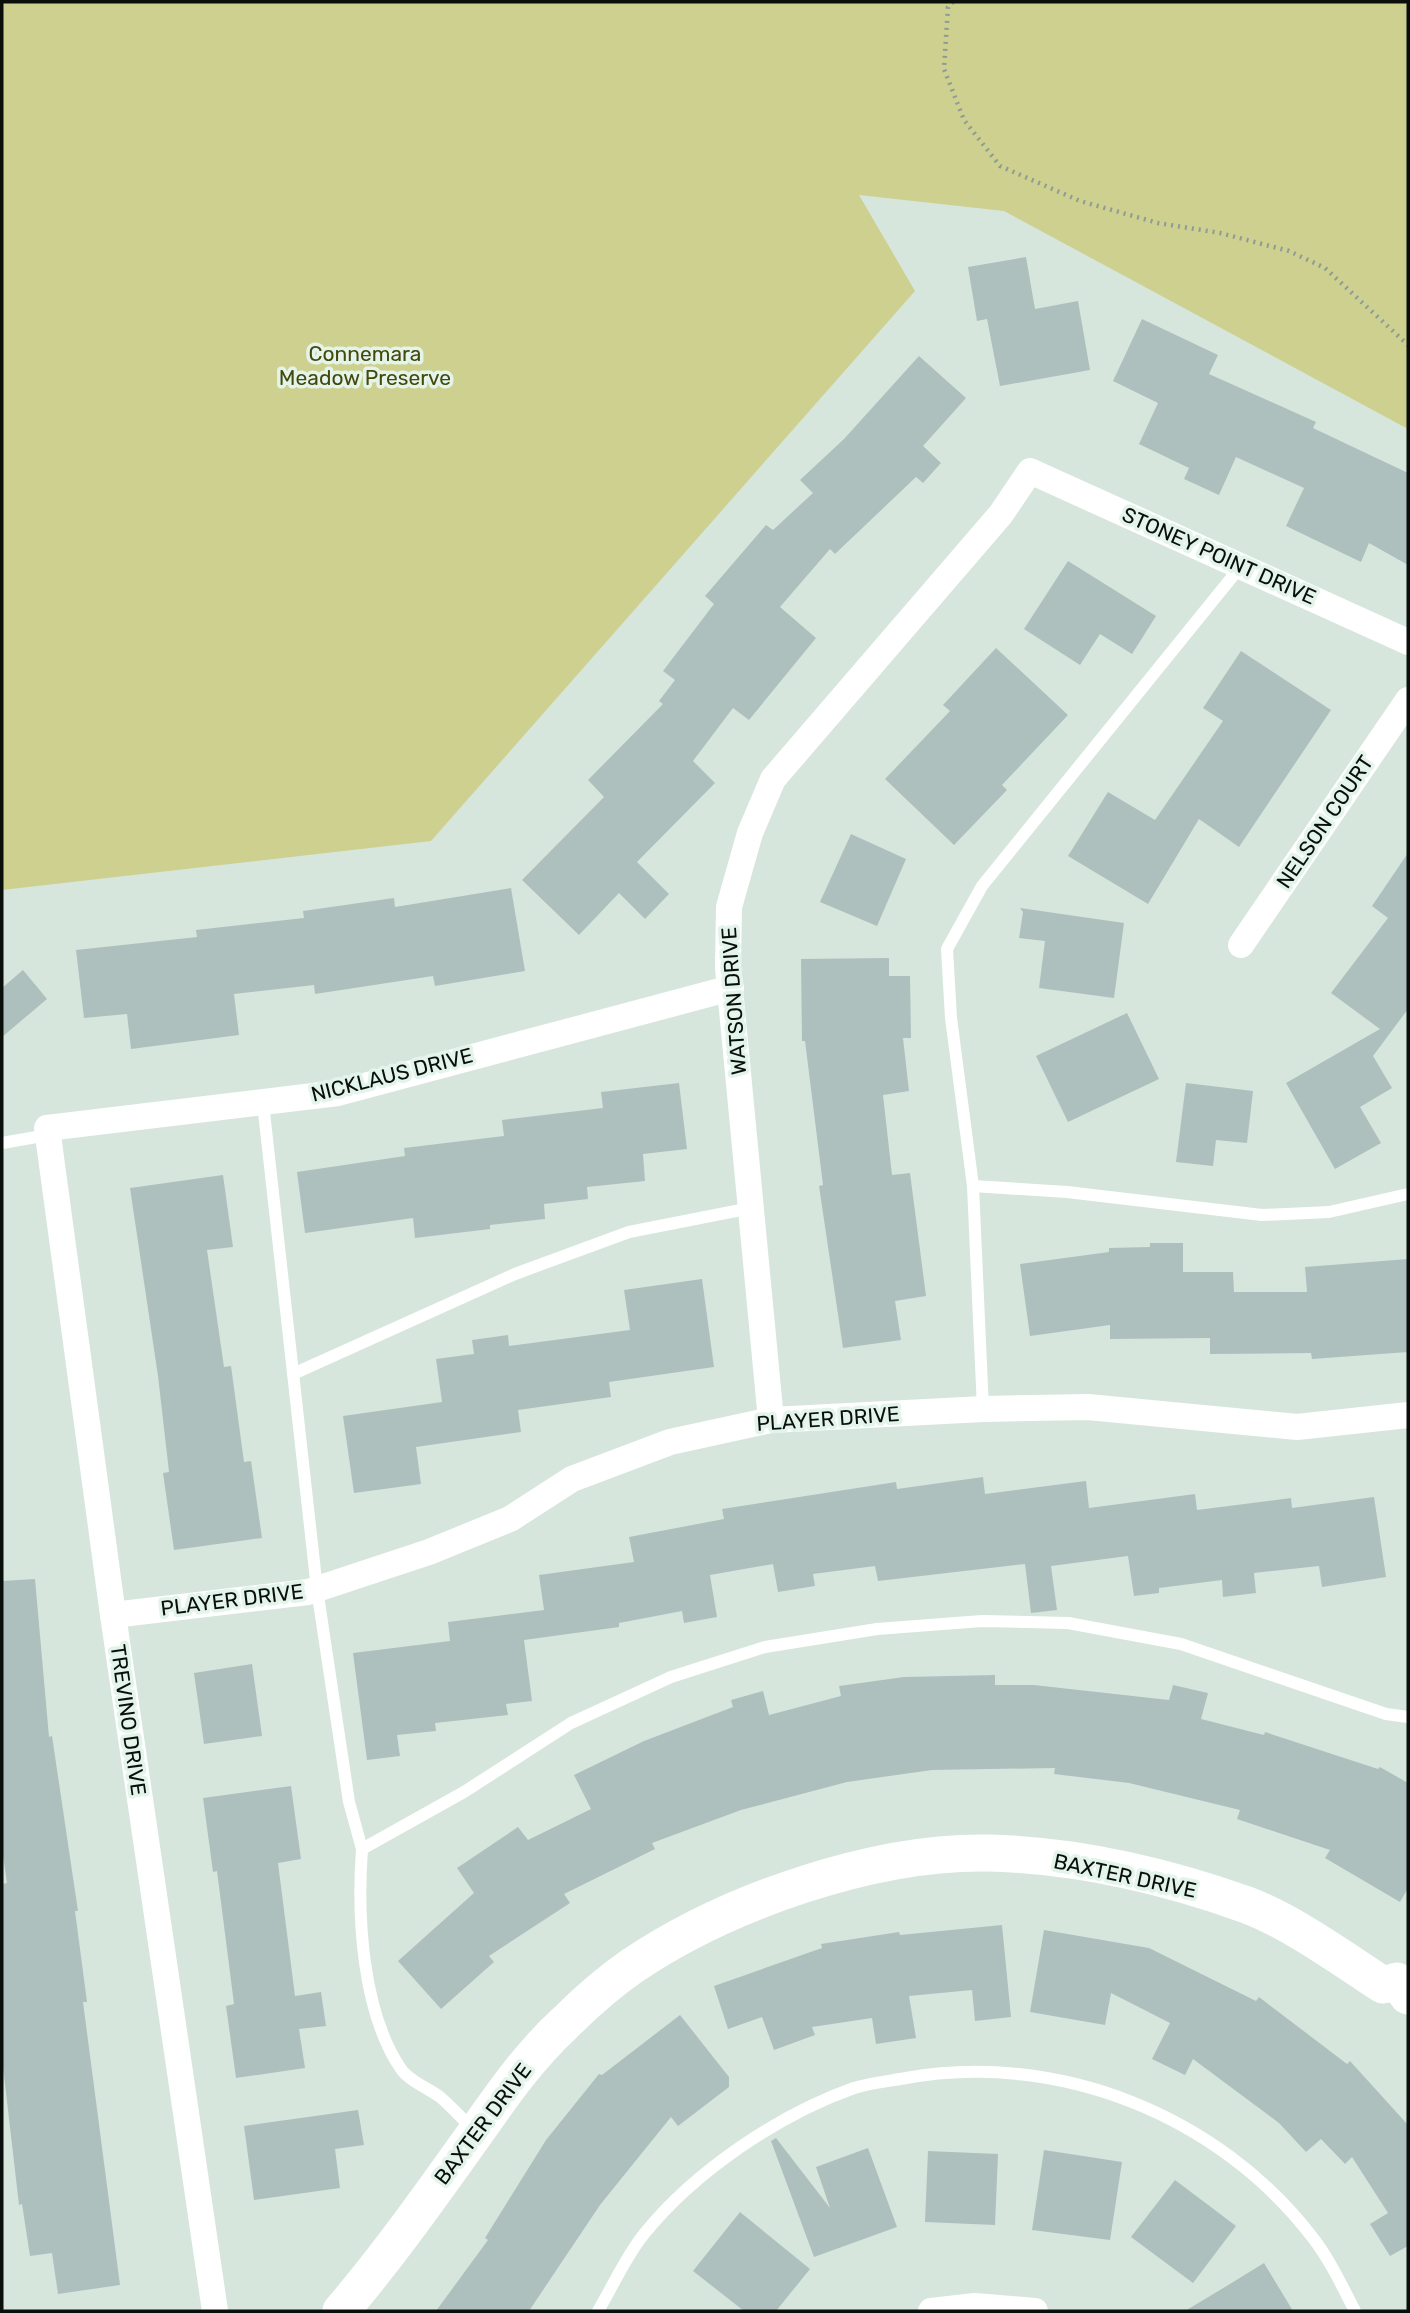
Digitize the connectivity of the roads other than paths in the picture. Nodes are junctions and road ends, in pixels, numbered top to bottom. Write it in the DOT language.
graph roads {
  1 [pos="1030,471"];
  2 [pos="1241,566"];
  3 [pos="1408,642"];
  4 [pos="1408,700"];
  5 [pos="1241,945"];
  6 [pos="731,988"];
  7 [pos="263,1103"];
  8 [pos="48,1132"];
  9 [pos="2,1143"];
  10 [pos="973,1186"];
  11 [pos="1408,1194"];
  12 [pos="751,1208"];
  13 [pos="293,1374"];
  14 [pos="983,1409"];
  15 [pos="1408,1415"];
  16 [pos="771,1420"];
  17 [pos="317,1589"];
  18 [pos="113,1615"];
  19 [pos="1408,1717"];
  20 [pos="362,1849"];
  21 [pos="1405,1983"];
  22 [pos="476,2132"];
  23 [pos="215,2311"];
  24 [pos="341,2311"];
  25 [pos="598,2311"];
  26 [pos="931,2311"];
  27 [pos="1035,2311"];
  28 [pos="1355,2311"];
  1 -- 2 [label="street, STONEY POINT DRIVE"];
  1 -- 6 [label="street, WATSON DRIVE"];
  2 -- 3 [label="street, STONEY POINT DRIVE"];
  2 -- 10 [label="lane"];
  4 -- 5 [label="street, NELSON COURT"];
  6 -- 7 [label="street, NICKLAUS DRIVE"];
  6 -- 12 [label="street, WATSON DRIVE"];
  7 -- 8 [label="street, NICKLAUS DRIVE"];
  7 -- 13 [label="lane"];
  8 -- 9 [label="lane"];
  8 -- 18 [label="street, TREVINO DRIVE"];
  10 -- 11 [label="lane"];
  10 -- 14 [label="lane"];
  12 -- 13 [label="lane"];
  12 -- 16 [label="street, WATSON DRIVE"];
  13 -- 17 [label="lane"];
  14 -- 15 [label="street, PLAYER DRIVE"];
  14 -- 16 [label="street, PLAYER DRIVE"];
  16 -- 17 [label="street, PLAYER DRIVE"];
  17 -- 18 [label="street, PLAYER DRIVE"];
  17 -- 20 [label="lane"];
  18 -- 23 [label="street, TREVINO DRIVE"];
  19 -- 20 [label="lane"];
  20 -- 22 [label="lane"];
  21 -- 22 [label="street, BAXTER DRIVE"];
  22 -- 24 [label="street, BAXTER DRIVE"];
  25 -- 28 [label="lane"];
  26 -- 27 [label="street"];
}
